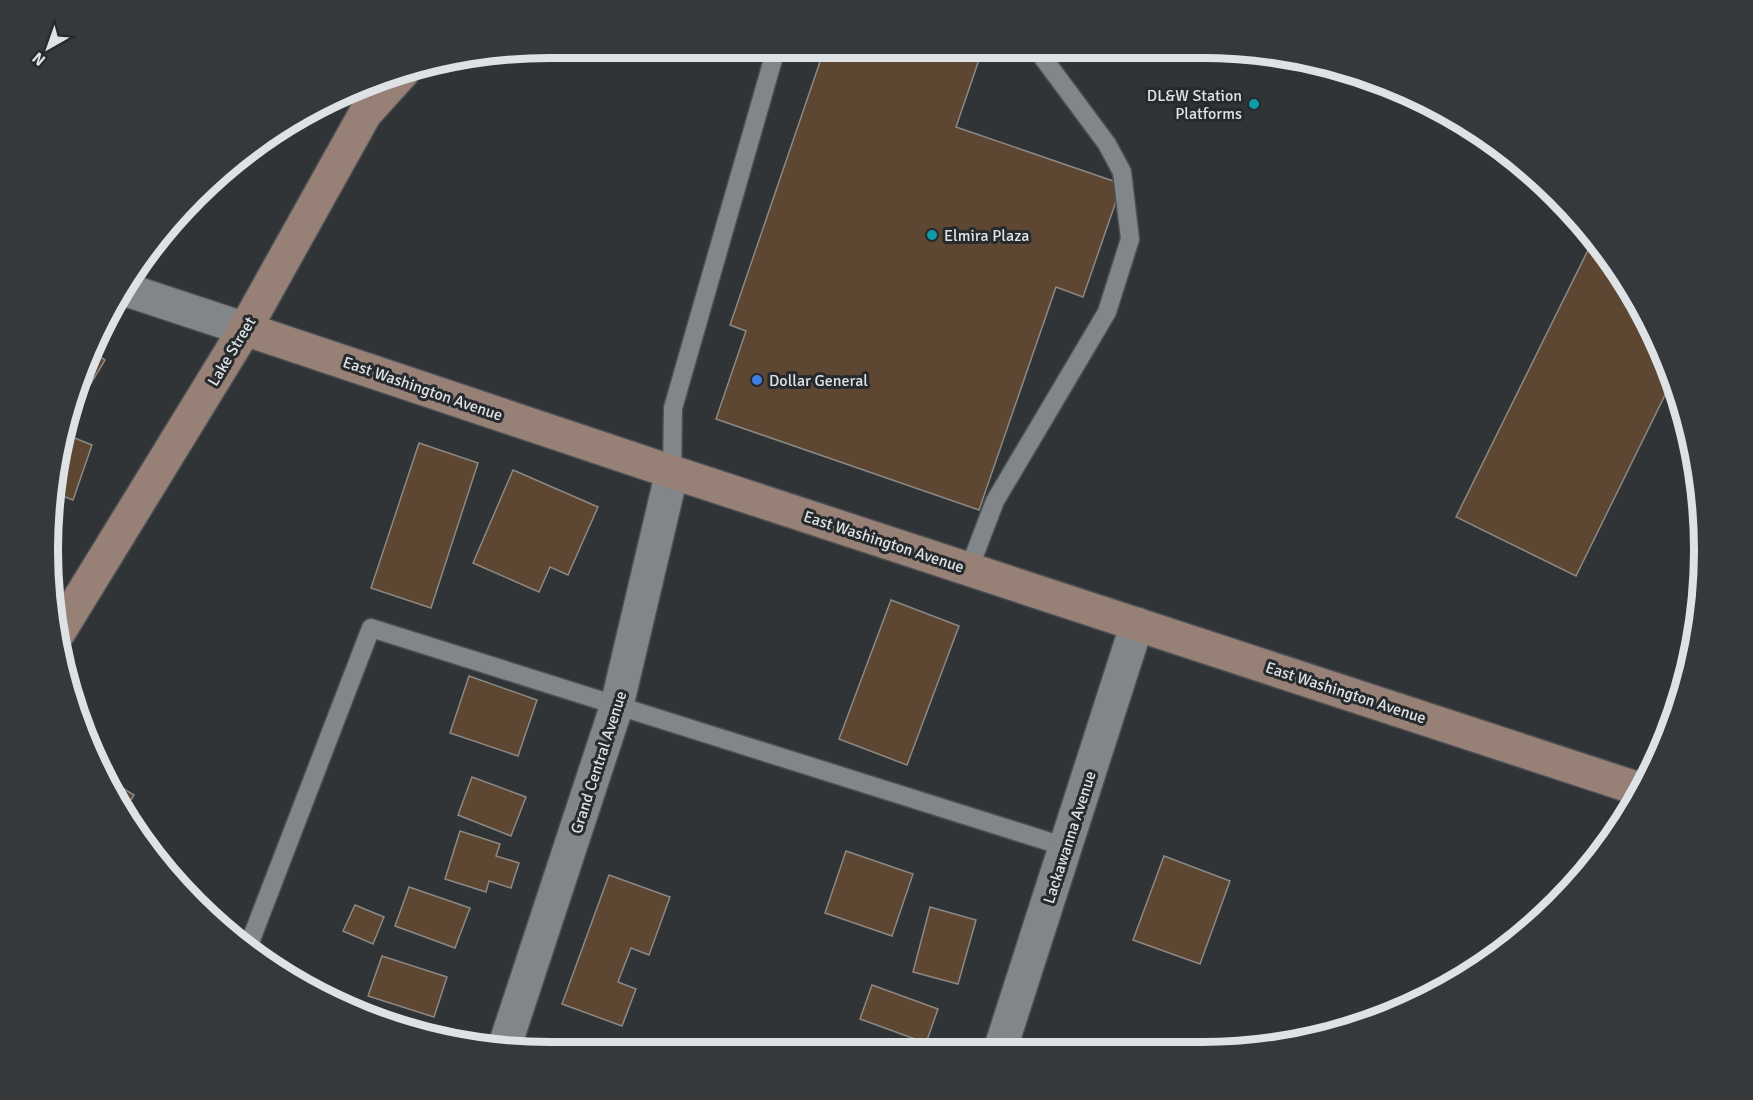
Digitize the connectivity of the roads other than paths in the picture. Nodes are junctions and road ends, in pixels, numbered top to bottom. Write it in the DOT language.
graph roads {
  1 [pos="773,58"];
  2 [pos="1043,58"];
  3 [pos="391,85"];
  4 [pos="132,292"];
  5 [pos="245,329"];
  6 [pos="672,472"];
  7 [pos="969,569"];
  8 [pos="64,623"];
  9 [pos="1137,624"];
  10 [pos="617,705"];
  11 [pos="1634,787"];
  12 [pos="1066,847"];
  13 [pos="251,940"];
  14 [pos="507,1039"];
  15 [pos="1003,1042"];
  1 -- 6 [label="lane"];
  2 -- 7 [label="lane"];
  3 -- 5 [label="street, Lake Street"];
  4 -- 5 [label="street, East Washington Avenue"];
  5 -- 6 [label="street, East Washington Avenue"];
  5 -- 8 [label="street, Lake Street"];
  6 -- 7 [label="street, East Washington Avenue"];
  6 -- 10 [label="street, Grand Central Avenue"];
  7 -- 9 [label="street, East Washington Avenue"];
  9 -- 11 [label="street, East Washington Avenue"];
  9 -- 12 [label="street, Lackawanna Avenue"];
  10 -- 12 [label="lane"];
  10 -- 13 [label="lane"];
  10 -- 14 [label="street, Grand Central Avenue"];
  12 -- 15 [label="street, Lackawanna Avenue"];
}
